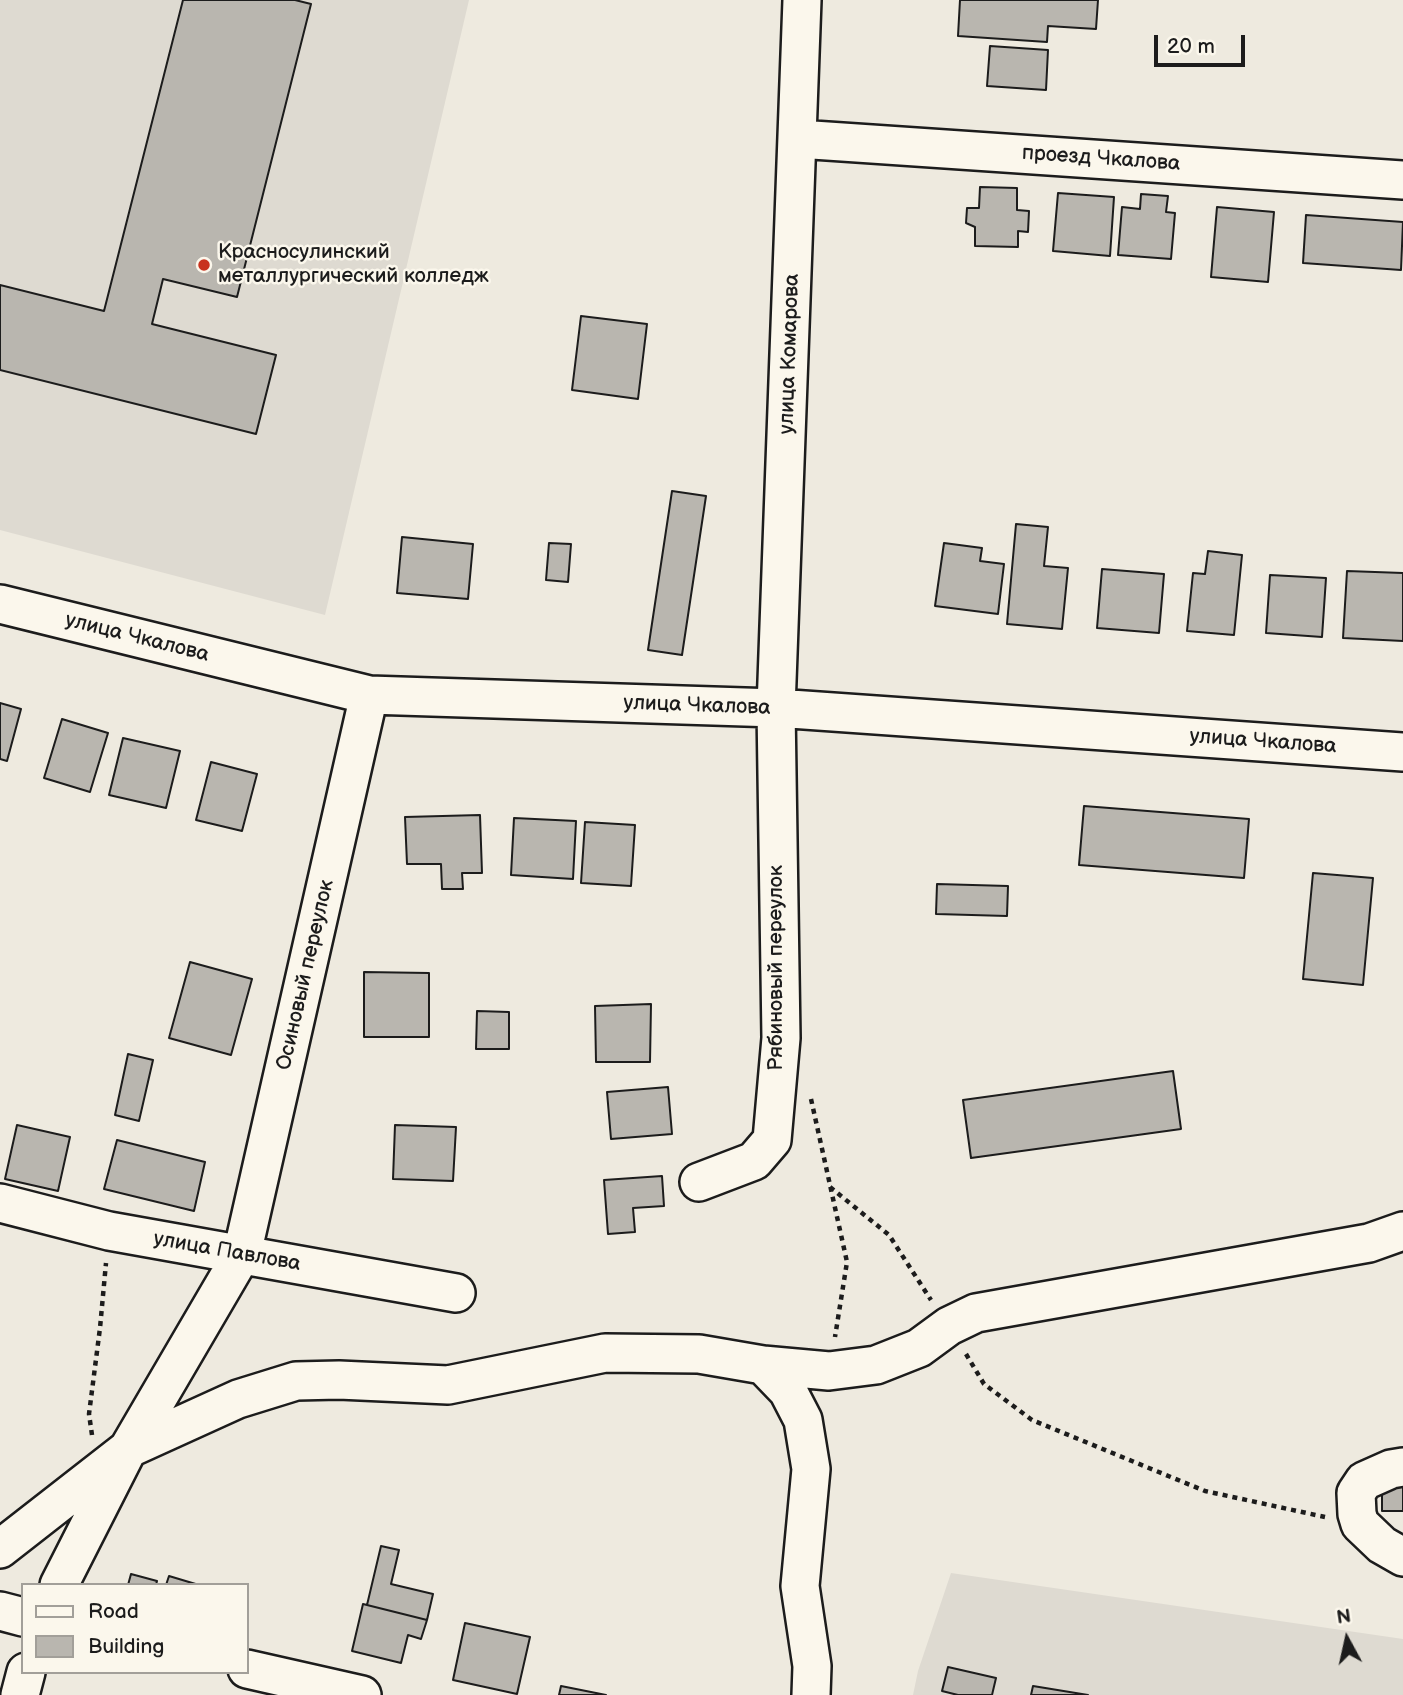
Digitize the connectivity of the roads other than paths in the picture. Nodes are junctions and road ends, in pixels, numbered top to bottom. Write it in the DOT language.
graph roads {
  1 [pos="802,0"];
  2 [pos="798,139"];
  3 [pos="1403,180"];
  4 [pos="0,604"];
  5 [pos="369,695"];
  6 [pos="776,708"];
  7 [pos="1403,752"];
  8 [pos="699,1182"];
  9 [pos="0,1203"];
  10 [pos="1403,1231"];
  11 [pos="242,1254"];
  12 [pos="456,1293"];
  13 [pos="763,1365"];
  14 [pos="128,1450"];
  15 [pos="1403,1467"];
  16 [pos="0,1549"];
  17 [pos="1403,1557"];
  18 [pos="60,1583"];
  19 [pos="0,1611"];
  20 [pos="21,1616"];
  21 [pos="248,1669"];
  22 [pos="25,1674"];
  23 [pos="20,1695"];
  24 [pos="362,1695"];
  25 [pos="811,1695"];
  1 -- 2 [label="street, улица Комарова"];
  2 -- 3 [label="street, проезд Чкалова"];
  2 -- 6 [label="street, улица Комарова"];
  4 -- 5 [label="street, улица Чкалова"];
  5 -- 6 [label="street, улица Чкалова"];
  5 -- 11 [label="street, Осиновый переулок"];
  6 -- 7 [label="street, улица Чкалова"];
  6 -- 8 [label="street, Рябиновый переулок"];
  9 -- 11 [label="street, улица Павлова"];
  10 -- 13 [label="street"];
  11 -- 12 [label="street, улица Павлова"];
  11 -- 14 [label="street, Осиновый переулок"];
  13 -- 14 [label="street"];
  13 -- 25 [label="street"];
  14 -- 16 [label="street"];
  14 -- 18 [label="street, Осиновый переулок"];
  15 -- 17 [label="street"];
  19 -- 20 [label="street"];
  21 -- 24 [label="street"];
  22 -- 23 [label="street"];
}
